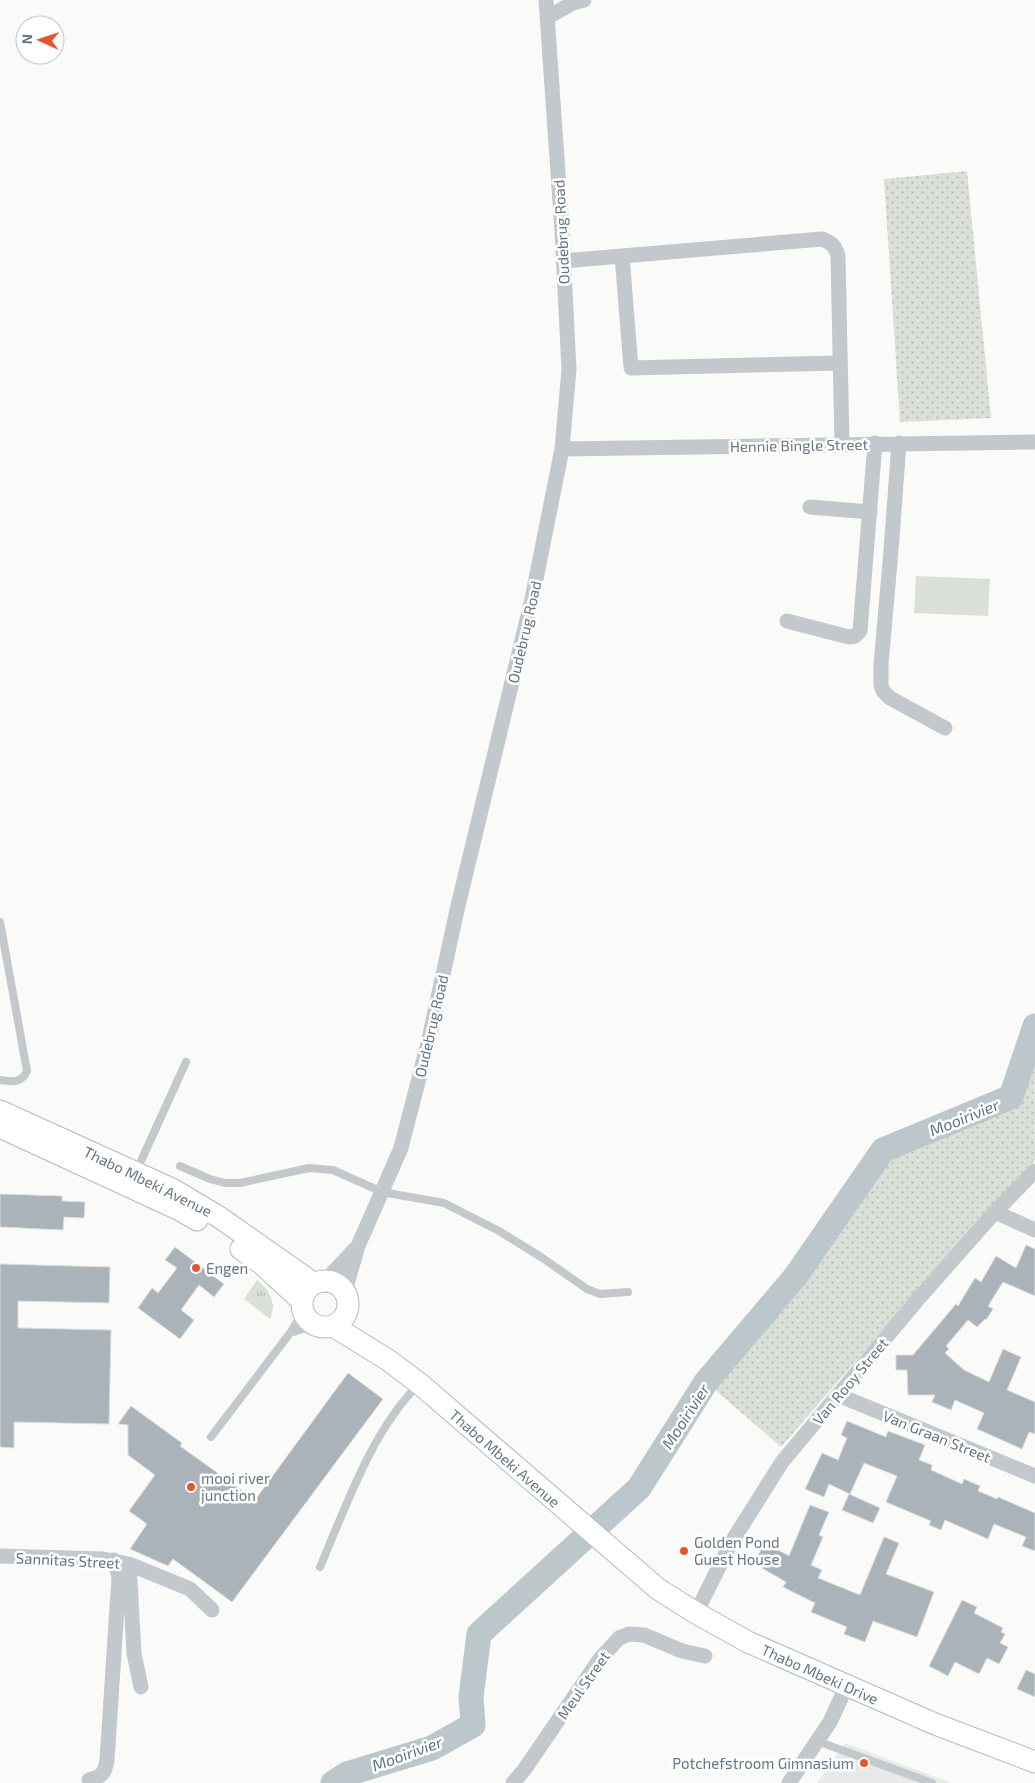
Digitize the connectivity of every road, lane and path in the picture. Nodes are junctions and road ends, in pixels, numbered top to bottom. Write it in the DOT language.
graph roads {
  1 [pos="546,0"];
  2 [pos="584,0"];
  3 [pos="548,17"];
  4 [pos="622,256"];
  5 [pos="563,261"];
  6 [pos="840,363"];
  7 [pos="1035,442"];
  8 [pos="875,443"];
  9 [pos="898,443"];
  10 [pos="842,444"];
  11 [pos="562,449"];
  12 [pos="810,508"];
  13 [pos="870,512"];
  14 [pos="787,621"];
  15 [pos="945,728"];
  16 [pos="0,922"];
  17 [pos="186,1062"];
  18 [pos="0,1080"];
  19 [pos="0,1111"];
  20 [pos="0,1127"];
  21 [pos="180,1166"];
  22 [pos="1035,1171"];
  23 [pos="136,1172"];
  24 [pos="382,1192"];
  25 [pos="995,1212"];
  26 [pos="1035,1230"];
  27 [pos="358,1246"];
  28 [pos="628,1292"];
  29 [pos="347,1301"];
  30 [pos="315,1304"];
  31 [pos="290,1333"];
  32 [pos="388,1360"];
  33 [pos="420,1384"];
  34 [pos="838,1396"];
  35 [pos="211,1437"];
  36 [pos="1035,1476"];
  37 [pos="0,1556"];
  38 [pos="620,1558"];
  39 [pos="114,1560"];
  40 [pos="129,1564"];
  41 [pos="320,1567"];
  42 [pos="212,1610"];
  43 [pos="696,1613"];
  44 [pos="705,1656"];
  45 [pos="847,1685"];
  46 [pos="142,1687"];
  47 [pos="817,1740"];
  48 [pos="1034,1761"];
  49 [pos="89,1780"];
  50 [pos="513,1783"];
  51 [pos="789,1783"];
  52 [pos="932,1783"];
  1 -- 3 [label="street, Oudebrug Road"];
  2 -- 3 [label="street"];
  3 -- 5 [label="street, Oudebrug Road"];
  4 -- 5 [label="street"];
  4 -- 6 [label="street"];
  4 -- 6 [label="street"];
  5 -- 11 [label="street, Oudebrug Road"];
  6 -- 10 [label="street"];
  7 -- 9 [label="street, Hennie Bingle Street"];
  8 -- 9 [label="street, Hennie Bingle Street"];
  8 -- 10 [label="street, Hennie Bingle Street"];
  8 -- 13 [label="street"];
  9 -- 15 [label="street"];
  10 -- 11 [label="street, Hennie Bingle Street"];
  11 -- 24 [label="street, Oudebrug Road"];
  12 -- 13 [label="street"];
  13 -- 14 [label="street"];
  16 -- 18 [label="lane"];
  17 -- 23 [label="lane"];
  19 -- 23 [label="main road, Thabo Mbeki Avenue"];
  20 -- 30 [label="main road, Thabo Mbeki Avenue"];
  21 -- 24 [label="lane"];
  22 -- 25 [label="street, Van Rooy Street"];
  23 -- 30 [label="main road, Thabo Mbeki Avenue"];
  24 -- 27 [label="street, Oudebrug Road"];
  24 -- 28 [label="lane"];
  25 -- 26 [label="street"];
  25 -- 34 [label="street, Van Rooy Street"];
  27 -- 29 [label="street, Oudebrug Road"];
  27 -- 30 [label="street, Oudebrug Road"];
  29 -- 30 [label="main road, Thabo Mbeki Avenue"];
  29 -- 30 [label="main road"];
  29 -- 32 [label="main road, Thabo Mbeki Avenue"];
  30 -- 31 [label="lane"];
  30 -- 31 [label="lane"];
  30 -- 32 [label="main road, Thabo Mbeki Avenue"];
  31 -- 35 [label="lane"];
  32 -- 33 [label="main road, Thabo Mbeki Avenue"];
  33 -- 38 [label="main road, Thabo Mbeki Avenue"];
  33 -- 41 [label="lane"];
  34 -- 36 [label="street, Van Graan Street"];
  34 -- 43 [label="street, Van Rooy Street"];
  37 -- 39 [label="street, Sannitas Street"];
  38 -- 43 [label="main road, Thabo Mbeki Drive"];
  39 -- 40 [label="street, Sannitas Street"];
  39 -- 49 [label="street"];
  40 -- 42 [label="street, Sannitas Street"];
  40 -- 46 [label="street"];
  43 -- 45 [label="main road, Thabo Mbeki Drive"];
  44 -- 50 [label="street, Meul Street"];
  45 -- 47 [label="street"];
  45 -- 48 [label="main road, Thabo Mbeki Drive"];
  47 -- 51 [label="street"];
  47 -- 52 [label="lane"];
}
